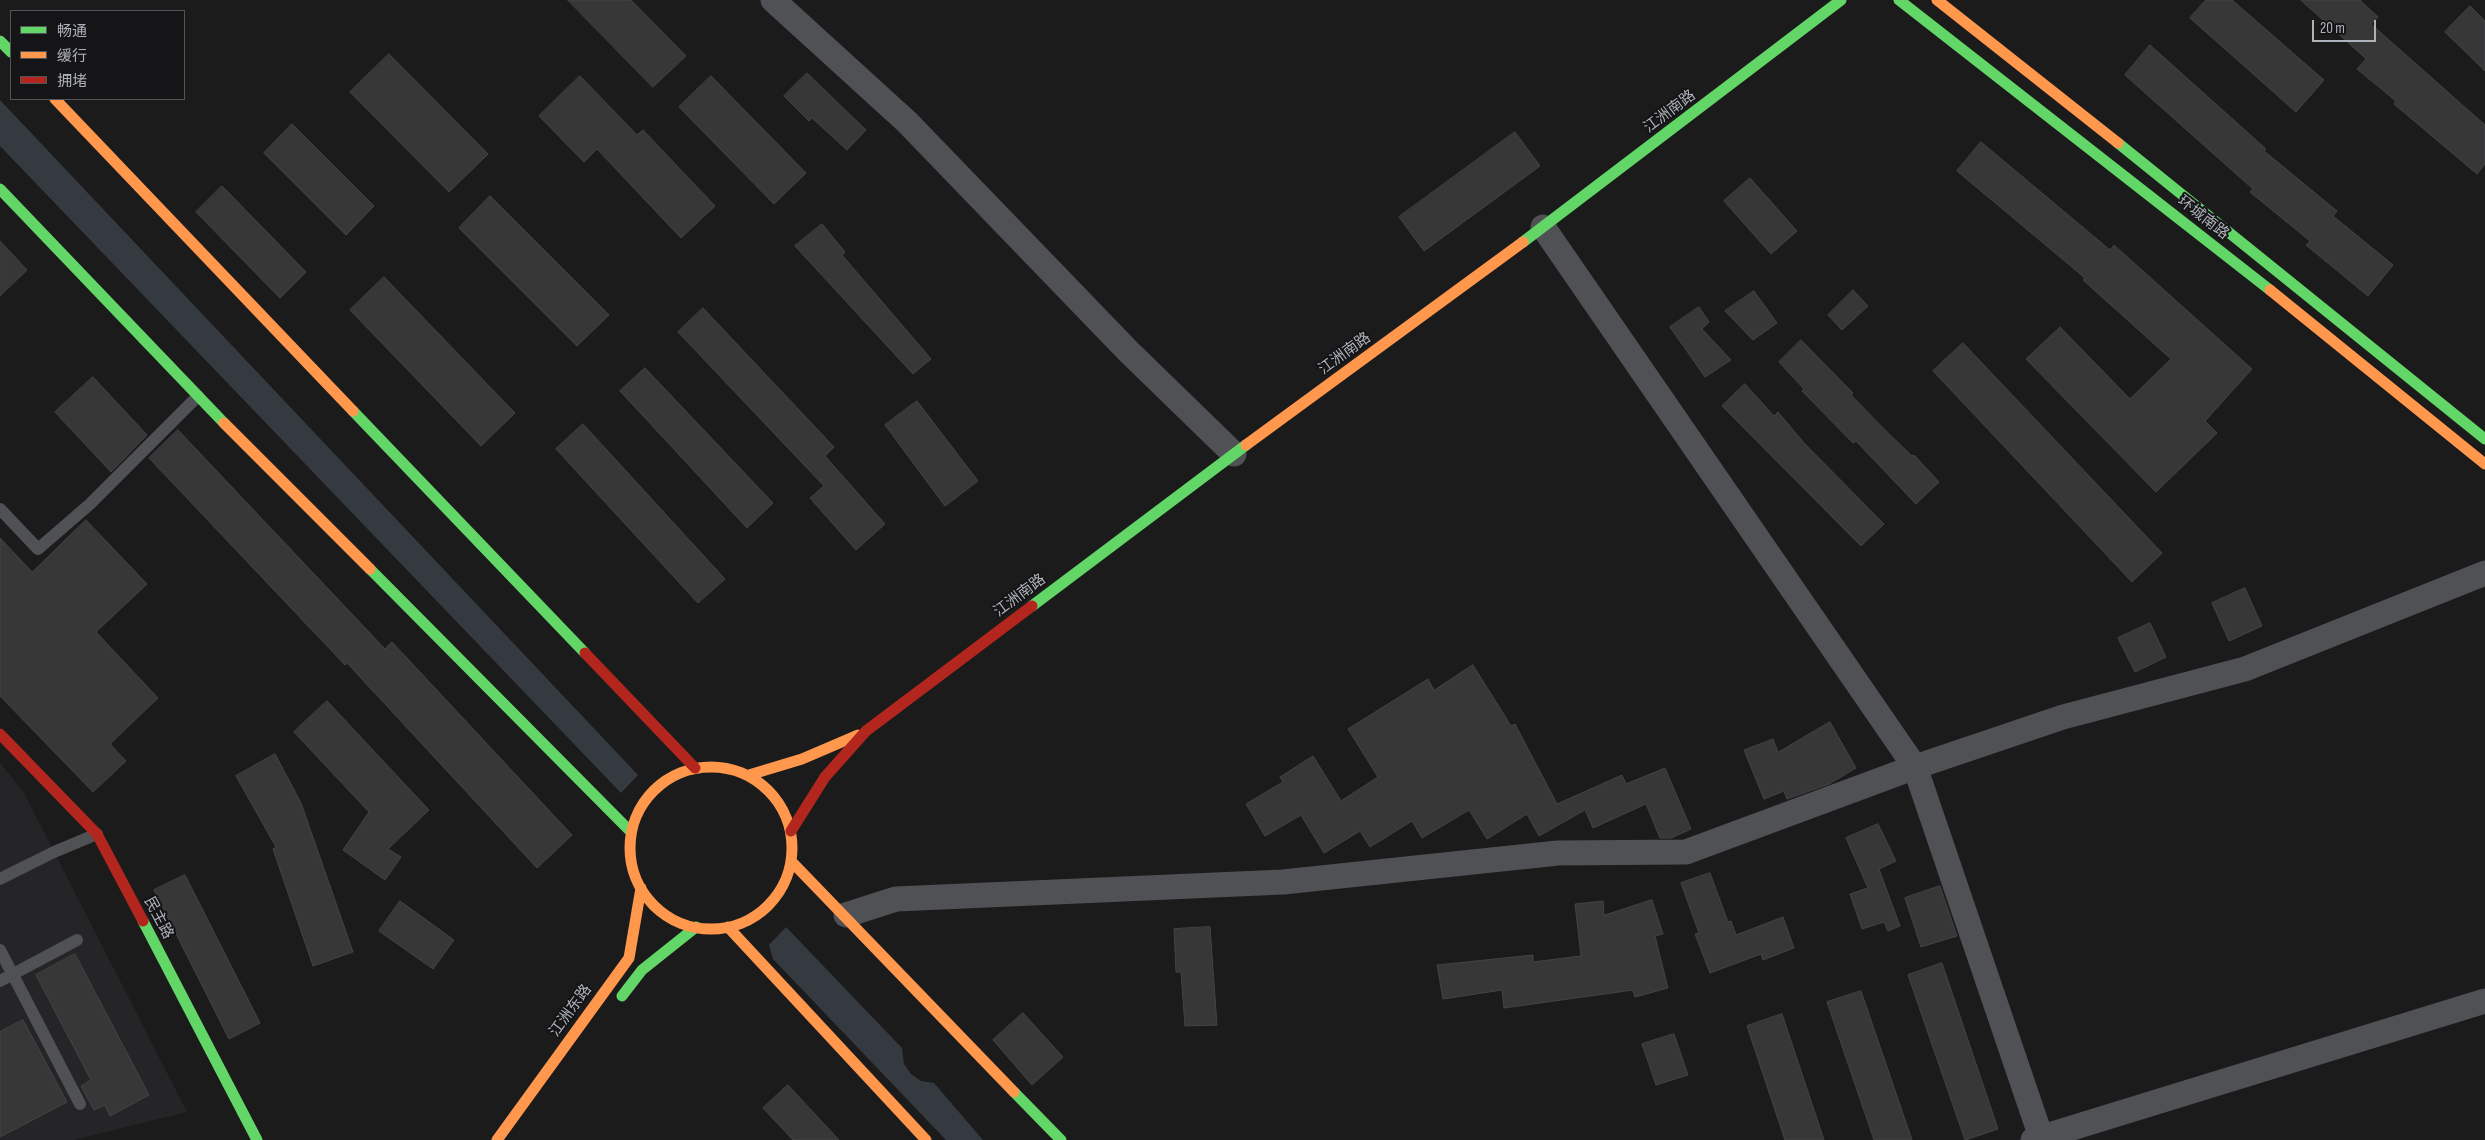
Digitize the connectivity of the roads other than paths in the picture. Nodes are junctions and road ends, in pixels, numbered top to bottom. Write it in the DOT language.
graph roads {
  1 [pos="773,0"];
  2 [pos="1841,0"];
  3 [pos="1899,0"];
  4 [pos="1937,0"];
  5 [pos="0,41"];
  6 [pos="10,51"];
  7 [pos="57,100"];
  8 [pos="0,189"];
  9 [pos="1544,227"];
  10 [pos="198,396"];
  11 [pos="2485,439"];
  12 [pos="1234,454"];
  13 [pos="2485,464"];
  14 [pos="0,509"];
  15 [pos="2485,574"];
  16 [pos="866,731"];
  17 [pos="0,734"];
  18 [pos="1915,767"];
  19 [pos="695,768"];
  20 [pos="748,775"];
  21 [pos="790,831"];
  22 [pos="632,832"];
  23 [pos="97,834"];
  24 [pos="791,861"];
  25 [pos="0,879"];
  26 [pos="641,888"];
  27 [pos="846,916"];
  28 [pos="696,927"];
  29 [pos="728,927"];
  30 [pos="77,940"];
  31 [pos="0,950"];
  32 [pos="13,974"];
  33 [pos="0,981"];
  34 [pos="2485,1000"];
  35 [pos="614,1006"];
  36 [pos="80,1104"];
  37 [pos="921,1138"];
  38 [pos="2039,1139"];
  39 [pos="257,1140"];
  40 [pos="497,1140"];
  41 [pos="1061,1140"];
  1 -- 12 [label="street"];
  2 -- 9 [label="main road, 江洲南路"];
  3 -- 13 [label="main road, 环城南路"];
  4 -- 11 [label="main road, 环城南路"];
  5 -- 6 [label="main road"];
  7 -- 19 [label="main road"];
  8 -- 10 [label="main road"];
  9 -- 12 [label="main road, 江洲南路"];
  9 -- 18 [label="street"];
  10 -- 14 [label="lane"];
  10 -- 22 [label="main road"];
  12 -- 16 [label="main road, 江洲南路"];
  15 -- 18 [label="street"];
  16 -- 20 [label="main road"];
  16 -- 21 [label="main road"];
  17 -- 23 [label="main road, 民主路"];
  18 -- 27 [label="street"];
  18 -- 38 [label="street"];
  19 -- 20 [label="main road"];
  19 -- 22 [label="main road"];
  20 -- 21 [label="main road"];
  21 -- 24 [label="main road"];
  22 -- 26 [label="main road"];
  23 -- 25 [label="lane"];
  23 -- 39 [label="main road, 民主路"];
  24 -- 27 [label="main road"];
  24 -- 29 [label="main road"];
  26 -- 28 [label="main road"];
  26 -- 40 [label="main road, 江洲东路"];
  27 -- 41 [label="main road"];
  28 -- 29 [label="main road"];
  28 -- 35 [label="main road"];
  29 -- 37 [label="main road"];
  30 -- 32 [label="lane"];
  31 -- 32 [label="lane"];
  32 -- 33 [label="lane"];
  32 -- 36 [label="lane"];
  34 -- 38 [label="street"];
}
